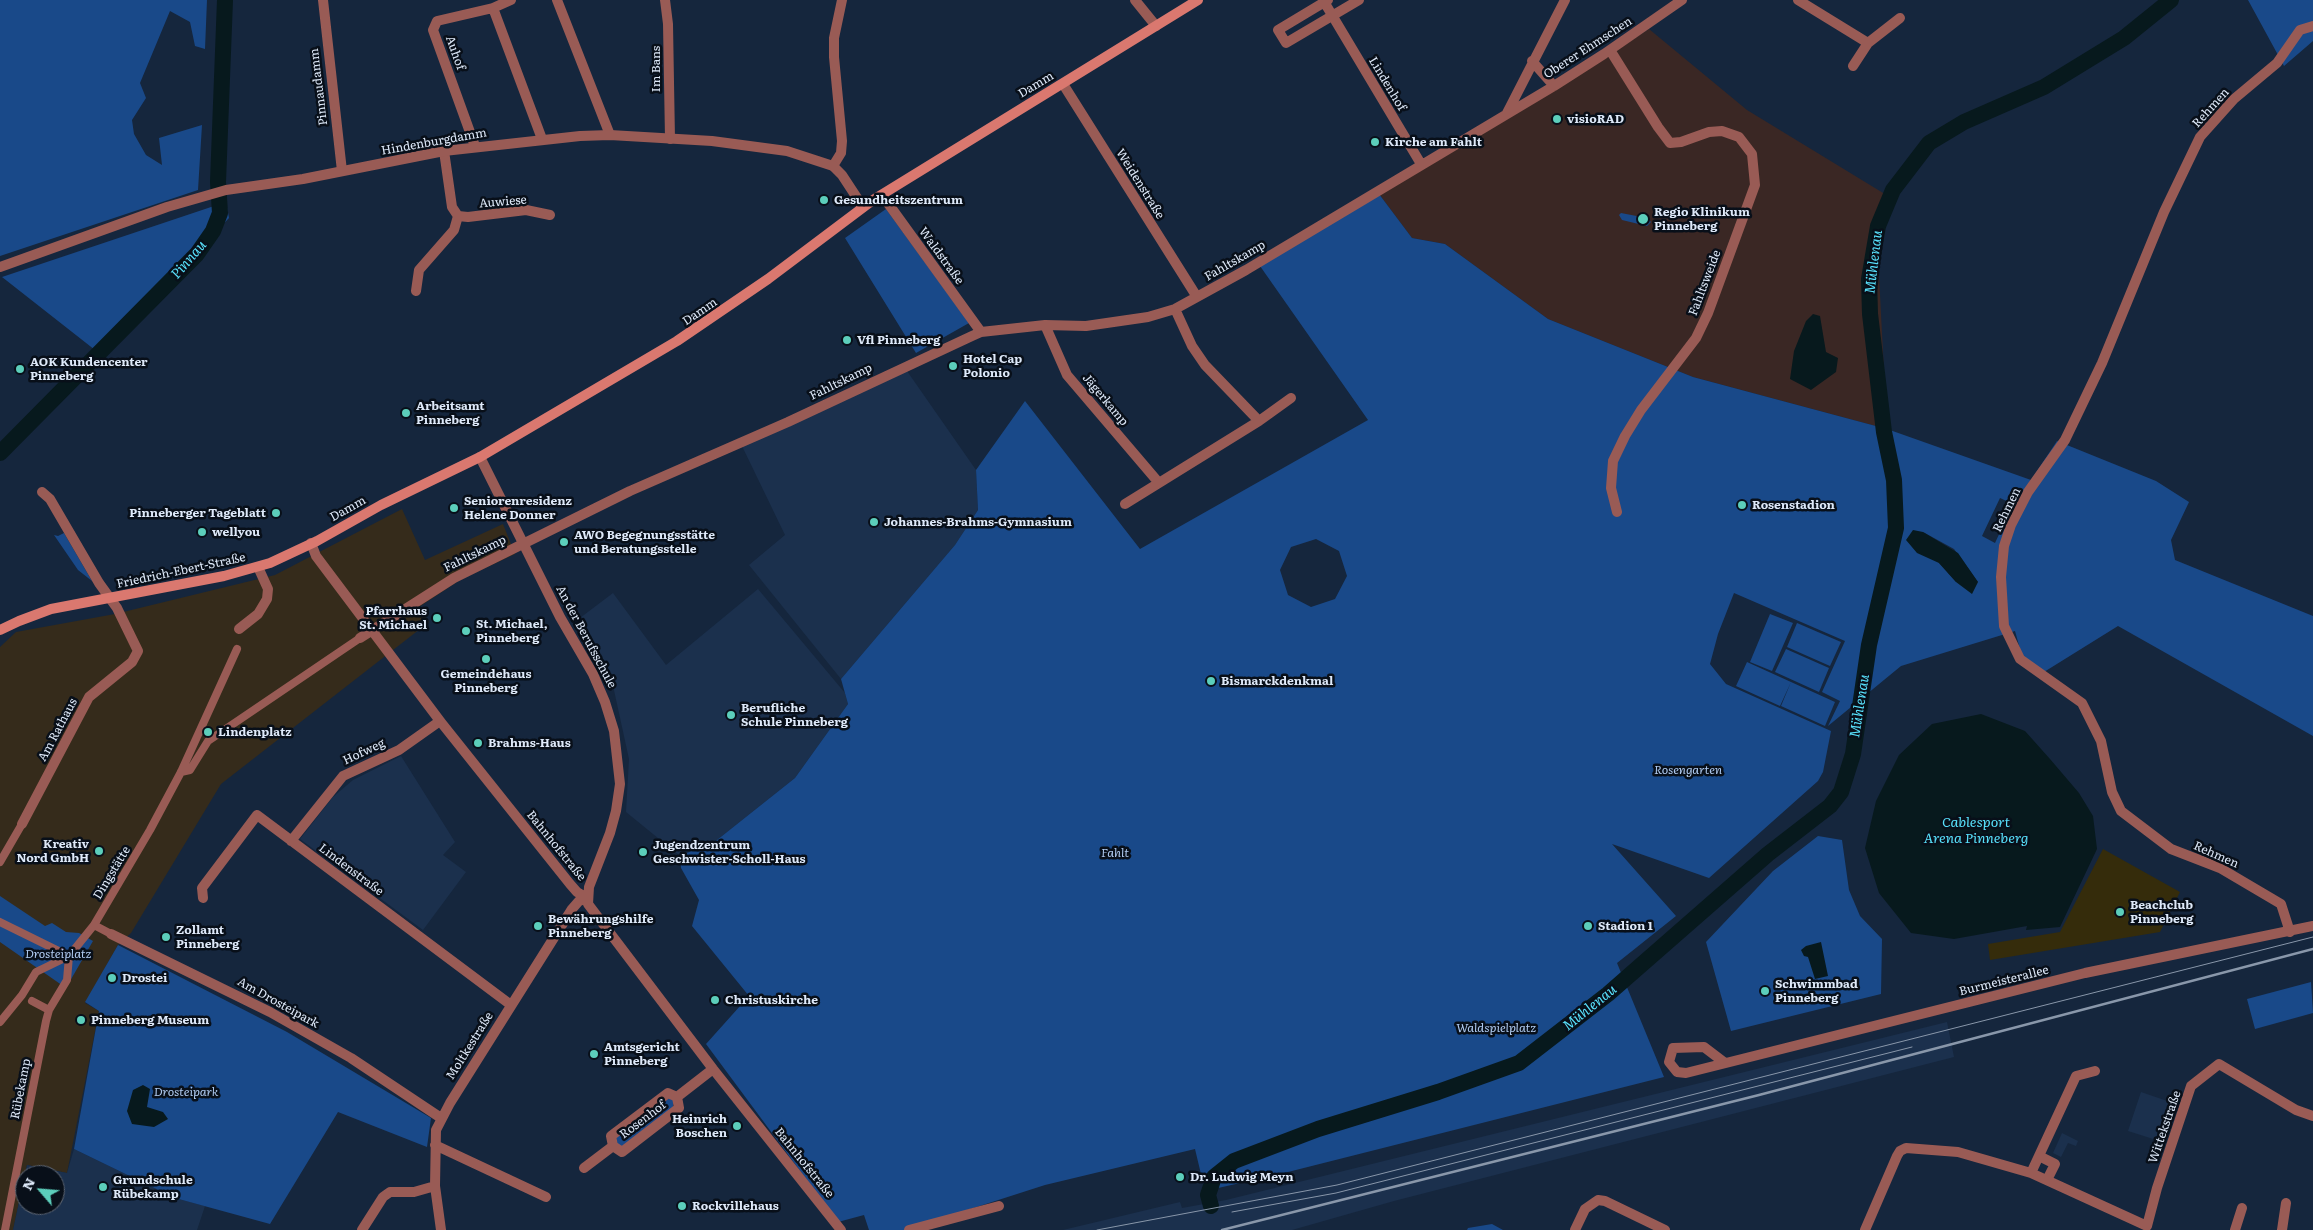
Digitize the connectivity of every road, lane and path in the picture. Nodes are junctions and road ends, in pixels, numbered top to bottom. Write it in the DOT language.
graph roads {
  1 [pos="323,0"];
  2 [pos="511,0"];
  3 [pos="557,0"];
  4 [pos="665,0"];
  5 [pos="842,0"];
  6 [pos="1135,0"];
  7 [pos="1198,0"];
  8 [pos="1359,0"];
  9 [pos="1565,0"];
  10 [pos="1682,0"];
  11 [pos="1798,0"];
  12 [pos="1325,1"];
  13 [pos="493,8"];
  14 [pos="1332,16"];
  15 [pos="1900,18"];
  16 [pos="1156,26"];
  17 [pos="2313,26"];
  18 [pos="1868,43"];
  19 [pos="1610,50"];
  20 [pos="1532,61"];
  21 [pos="1854,66"];
  22 [pos="1063,84"];
  23 [pos="1554,86"];
  24 [pos="1507,114"];
  25 [pos="610,135"];
  26 [pos="542,139"];
  27 [pos="670,139"];
  28 [pos="475,146"];
  29 [pos="444,151"];
  30 [pos="1421,164"];
  31 [pos="833,166"];
  32 [pos="342,171"];
  33 [pos="882,195"];
  34 [pos="863,207"];
  35 [pos="550,215"];
  36 [pos="458,216"];
  37 [pos="0,267"];
  38 [pos="416,291"];
  39 [pos="1197,297"];
  40 [pos="1175,309"];
  41 [pos="1045,326"];
  42 [pos="981,332"];
  43 [pos="1291,398"];
  44 [pos="1259,421"];
  45 [pos="480,457"];
  46 [pos="1159,483"];
  47 [pos="42,492"];
  48 [pos="1125,504"];
  49 [pos="1617,512"];
  50 [pos="311,543"];
  51 [pos="524,544"];
  52 [pos="258,568"];
  53 [pos="109,598"];
  54 [pos="239,629"];
  55 [pos="0,630"];
  56 [pos="371,631"];
  57 [pos="360,638"];
  58 [pos="237,649"];
  59 [pos="440,721"];
  60 [pos="208,741"];
  61 [pos="192,747"];
  62 [pos="175,766"];
  63 [pos="181,772"];
  64 [pos="22,824"];
  65 [pos="291,840"];
  66 [pos="0,862"];
  67 [pos="203,898"];
  68 [pos="587,898"];
  69 [pos="0,922"];
  70 [pos="94,925"];
  71 [pos="2313,926"];
  72 [pos="2290,932"];
  73 [pos="111,934"];
  74 [pos="69,956"];
  75 [pos="27,999"];
  76 [pos="510,1005"];
  77 [pos="48,1010"];
  78 [pos="0,1022"];
  79 [pos="1726,1063"];
  80 [pos="713,1069"];
  81 [pos="2095,1071"];
  82 [pos="677,1097"];
  83 [pos="2313,1116"];
  84 [pos="442,1118"];
  85 [pos="435,1145"];
  86 [pos="613,1146"];
  87 [pos="2039,1156"];
  88 [pos="584,1168"];
  89 [pos="2031,1172"];
  90 [pos="2047,1180"];
  91 [pos="435,1186"];
  92 [pos="546,1197"];
  93 [pos="2286,1203"];
  94 [pos="999,1206"];
  95 [pos="2242,1208"];
  96 [pos="2150,1228"];
  97 [pos="4,1230"];
  98 [pos="362,1230"];
  99 [pos="440,1230"];
  100 [pos="841,1230"];
  101 [pos="910,1230"];
  102 [pos="1574,1230"];
  103 [pos="1665,1230"];
  104 [pos="1865,1230"];
  105 [pos="2235,1230"];
  106 [pos="2282,1230"];
  1 -- 32 [label="street, Pinnaudamm"];
  2 -- 13 [label="street, Auhof"];
  3 -- 25 [label="street"];
  4 -- 27 [label="street, Im Bans"];
  5 -- 31 [label="street"];
  6 -- 16 [label="street"];
  7 -- 16 [label="main road, Damm"];
  8 -- 14 [label="street, Lindenhof"];
  9 -- 20 [label="street"];
  10 -- 19 [label="street, Oberer Ehmschen"];
  11 -- 18 [label="street"];
  12 -- 14 [label="street, Lindenhof"];
  12 -- 14 [label="street, Lindenhof"];
  13 -- 26 [label="street"];
  13 -- 28 [label="street, Auhof"];
  14 -- 30 [label="street, Lindenhof"];
  15 -- 18 [label="street"];
  16 -- 22 [label="main road, Damm"];
  17 -- 72 [label="street, Rehmen"];
  18 -- 21 [label="street"];
  19 -- 23 [label="street, Oberer Ehmschen"];
  19 -- 49 [label="street, Fahltsweide"];
  20 -- 23 [label="street"];
  20 -- 24 [label="street"];
  22 -- 33 [label="main road, Damm"];
  22 -- 39 [label="street, Weidenstraße"];
  23 -- 24 [label="street, Oberer Ehmschen"];
  24 -- 30 [label="street, Fahltskamp"];
  25 -- 26 [label="street, Hindenburgdamm"];
  25 -- 27 [label="street, Hindenburgdamm"];
  26 -- 28 [label="street, Hindenburgdamm"];
  27 -- 31 [label="street, Hindenburgdamm"];
  28 -- 29 [label="street, Hindenburgdamm"];
  29 -- 32 [label="street, Hindenburgdamm"];
  29 -- 36 [label="street"];
  30 -- 39 [label="street, Fahltskamp"];
  31 -- 34 [label="street"];
  32 -- 37 [label="street, Hindenburgdamm"];
  33 -- 34 [label="main road, Damm"];
  33 -- 42 [label="street, Waldstraße"];
  34 -- 45 [label="main road, Damm"];
  35 -- 36 [label="street, Auwiese"];
  36 -- 38 [label="street"];
  39 -- 40 [label="street, Fahltskamp"];
  40 -- 41 [label="street, Fahltskamp"];
  40 -- 44 [label="street"];
  41 -- 42 [label="street, Fahltskamp"];
  41 -- 46 [label="street, Jägerkamp"];
  42 -- 51 [label="street, Fahltskamp"];
  43 -- 44 [label="street"];
  44 -- 46 [label="street"];
  45 -- 50 [label="main road, Damm"];
  45 -- 51 [label="street, An der Berufsschule"];
  46 -- 48 [label="street"];
  47 -- 53 [label="street, Friedrich-Ebert-Straße"];
  50 -- 52 [label="main road, Damm"];
  50 -- 56 [label="street, Bahnhofstraße"];
  51 -- 56 [label="street, Fahltskamp"];
  51 -- 68 [label="street, An der Berufsschule"];
  52 -- 53 [label="main road, Friedrich-Ebert-Straße"];
  52 -- 54 [label="street"];
  53 -- 55 [label="main road, Friedrich-Ebert-Straße"];
  53 -- 64 [label="street, Am Rathaus"];
  56 -- 57 [label="street, Fahltskamp"];
  56 -- 59 [label="street, Bahnhofstraße"];
  57 -- 60 [label="street, Fahltskamp"];
  58 -- 61 [label="street, Dingstätte"];
  59 -- 65 [label="street, Hofweg"];
  59 -- 68 [label="street, Bahnhofstraße"];
  60 -- 61 [label="street, Fahltskamp"];
  60 -- 63 [label="street, Fahltskamp"];
  61 -- 63 [label="street, Dingstätte"];
  62 -- 63 [label="street"];
  63 -- 70 [label="street, Dingstätte"];
  64 -- 66 [label="street, Am Rathaus"];
  65 -- 67 [label="street, Lindenstraße"];
  65 -- 76 [label="street, Lindenstraße"];
  68 -- 76 [label="street, Moltkestraße"];
  68 -- 80 [label="street, Bahnhofstraße"];
  69 -- 74 [label="street"];
  70 -- 73 [label="street, Am Drosteipark"];
  70 -- 74 [label="street, Dingstätte"];
  71 -- 72 [label="street"];
  72 -- 79 [label="street, Burmeisterallee"];
  73 -- 84 [label="street, Am Drosteipark"];
  74 -- 75 [label="street, Dingstätte"];
  74 -- 77 [label="street, Rübekamp"];
  75 -- 77 [label="street"];
  75 -- 78 [label="street, Dingstätte"];
  76 -- 84 [label="street, Moltkestraße"];
  77 -- 97 [label="street, Rübekamp"];
  79 -- 79 [label="street, Burmeisterallee"];
  80 -- 82 [label="street, Rosenhof"];
  80 -- 100 [label="street, Bahnhofstraße"];
  81 -- 87 [label="street"];
  82 -- 86 [label="street, Rosenhof"];
  82 -- 86 [label="street, Rosenhof"];
  83 -- 96 [label="street, Wittekstraße"];
  84 -- 85 [label="street, Moltkestraße"];
  85 -- 91 [label="street, Moltkestraße"];
  85 -- 92 [label="street"];
  86 -- 88 [label="street, Rosenhof"];
  87 -- 89 [label="street"];
  87 -- 90 [label="street"];
  89 -- 90 [label="street, Wittekstraße"];
  89 -- 104 [label="street, Wittekstraße"];
  90 -- 96 [label="street, Wittekstraße"];
  91 -- 98 [label="street"];
  91 -- 99 [label="street, Moltkestraße"];
  93 -- 106 [label="street"];
  94 -- 101 [label="street"];
  95 -- 105 [label="street"];
  102 -- 103 [label="street"];
}
